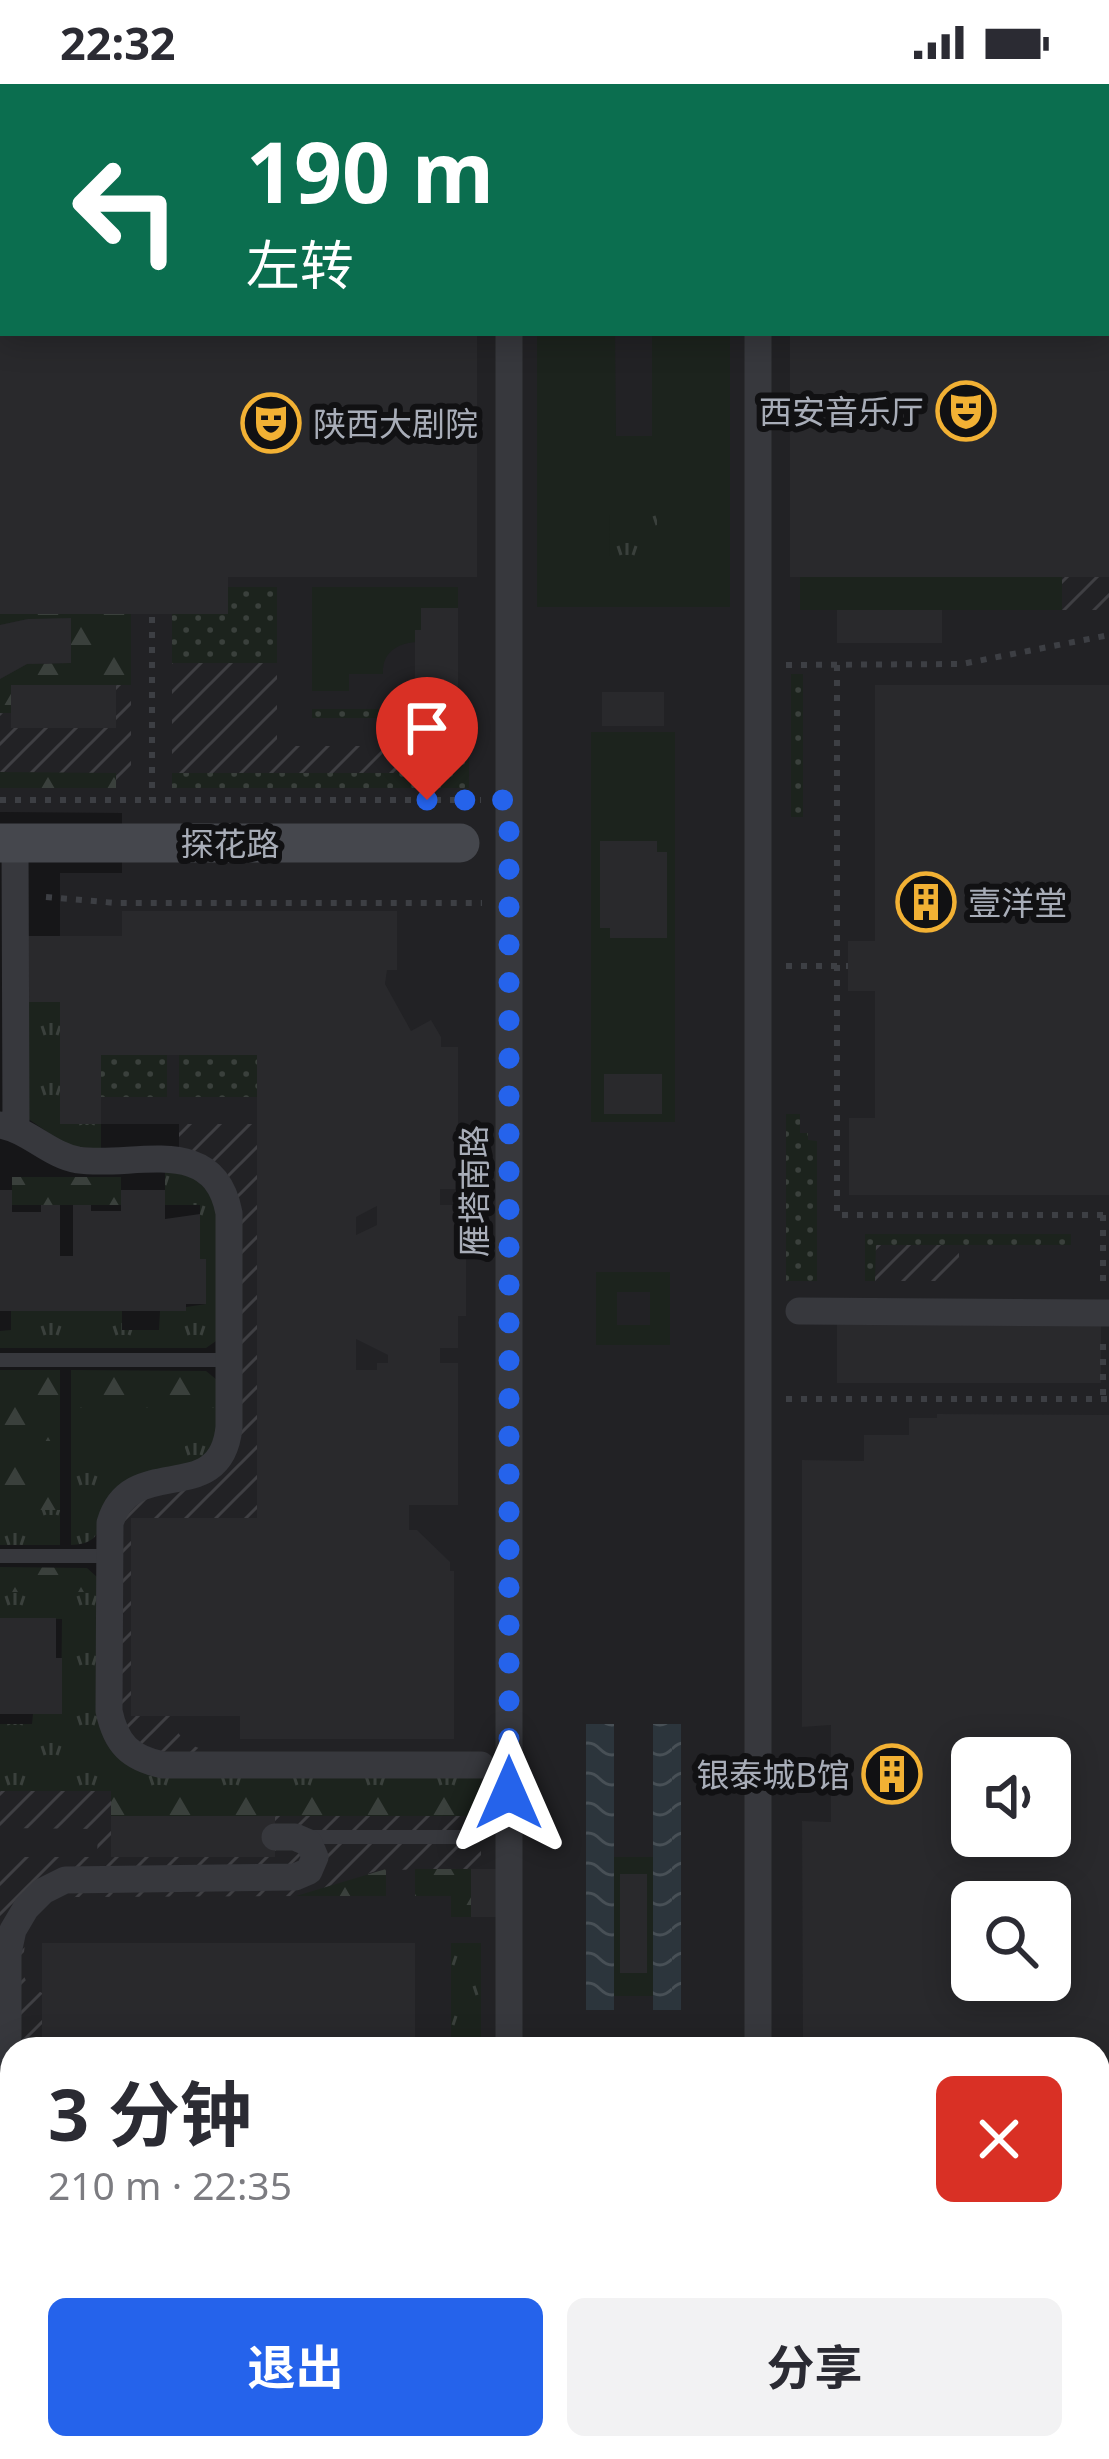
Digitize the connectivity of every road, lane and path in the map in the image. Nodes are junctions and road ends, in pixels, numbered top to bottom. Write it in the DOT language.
graph roads {
  1 [pos="509,336"];
  2 [pos="758,336"];
  3 [pos="152,617"];
  4 [pos="1109,635"];
  5 [pos="758,665"];
  6 [pos="838,665"];
  7 [pos="0,800"];
  8 [pos="152,800"];
  9 [pos="509,800"];
  10 [pos="7,843"];
  11 [pos="152,843"];
  12 [pos="460,843"];
  13 [pos="15,895"];
  14 [pos="509,903"];
  15 [pos="758,966"];
  16 [pos="838,966"];
  17 [pos="848,966"];
  18 [pos="8,1126"];
  19 [pos="1109,1215"];
  20 [pos="799,1311"];
  21 [pos="1109,1312"];
  22 [pos="0,1360"];
  23 [pos="229,1360"];
  24 [pos="758,1399"];
  25 [pos="1109,1399"];
  26 [pos="0,1556"];
  27 [pos="109,1556"];
  28 [pos="481,1765"];
  29 [pos="285,1837"];
  30 [pos="475,1837"];
  31 [pos="8,2037"];
  32 [pos="509,2037"];
  33 [pos="758,2037"];
  1 -- 9 [label="street, 雁塔南路"];
  2 -- 5 [label="street"];
  3 -- 8 [label="path"];
  4 -- 6 [label="path"];
  5 -- 6 [label="path"];
  5 -- 15 [label="street"];
  6 -- 16 [label="path"];
  7 -- 8 [label="path"];
  8 -- 9 [label="path"];
  8 -- 11 [label="path"];
  9 -- 14 [label="street, 雁塔南路"];
  10 -- 11 [label="street, 探花路"];
  10 -- 13 [label="street"];
  11 -- 12 [label="street, 探花路"];
  13 -- 14 [label="path"];
  13 -- 18 [label="street"];
  14 -- 32 [label="street, 雁塔南路"];
  15 -- 16 [label="path"];
  15 -- 24 [label="street"];
  16 -- 17 [label="path"];
  16 -- 19 [label="path"];
  18 -- 23 [label="street"];
  20 -- 21 [label="street"];
  22 -- 23 [label="lane"];
  23 -- 27 [label="street"];
  24 -- 25 [label="path"];
  24 -- 33 [label="street"];
  26 -- 27 [label="lane"];
  27 -- 28 [label="street"];
  29 -- 30 [label="lane"];
  29 -- 31 [label="street"];
}
